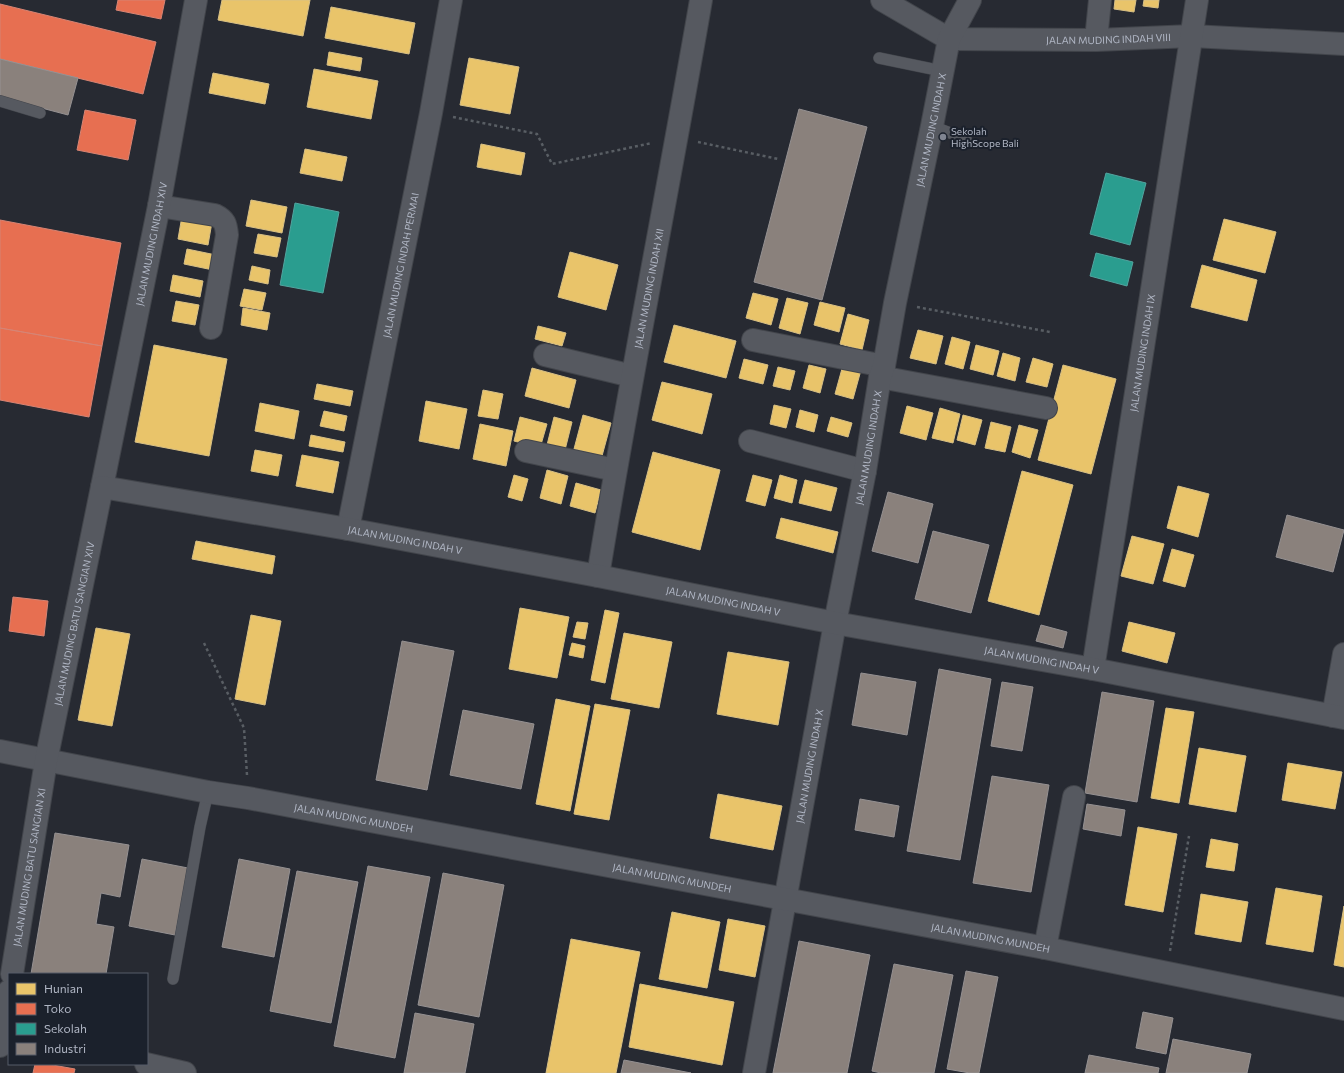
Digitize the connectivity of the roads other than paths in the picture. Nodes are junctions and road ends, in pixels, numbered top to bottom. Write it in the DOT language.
graph roads {
  1 [pos="196,0"];
  2 [pos="451,0"];
  3 [pos="701,0"];
  4 [pos="882,0"];
  5 [pos="970,0"];
  6 [pos="1100,0"];
  7 [pos="1197,0"];
  8 [pos="1192,36"];
  9 [pos="949,39"];
  10 [pos="1096,40"];
  11 [pos="1344,44"];
  12 [pos="879,58"];
  13 [pos="942,71"];
  14 [pos="0,101"];
  15 [pos="40,113"];
  16 [pos="932,126"];
  17 [pos="966,139"];
  18 [pos="159,206"];
  19 [pos="211,328"];
  20 [pos="753,340"];
  21 [pos="545,355"];
  22 [pos="882,372"];
  23 [pos="632,376"];
  24 [pos="1046,408"];
  25 [pos="750,441"];
  26 [pos="526,451"];
  27 [pos="615,470"];
  28 [pos="865,471"];
  29 [pos="102,486"];
  30 [pos="348,529"];
  31 [pos="598,576"];
  32 [pos="835,623"];
  33 [pos="1344,654"];
  34 [pos="1093,669"];
  35 [pos="1339,717"];
  36 [pos="0,751"];
  37 [pos="46,761"];
  38 [pos="208,792"];
  39 [pos="1074,797"];
  40 [pos="785,900"];
  41 [pos="1045,948"];
  42 [pos="12,973"];
  43 [pos="173,979"];
  44 [pos="8,1000"];
  45 [pos="1344,1009"];
  46 [pos="4,1037"];
  47 [pos="148,1064"];
  48 [pos="185,1073"];
  49 [pos="754,1073"];
  1 -- 18 [label="street, JALAN MUDING INDAH XIV"];
  2 -- 30 [label="street, JALAN MUDING INDAH PERMAI"];
  3 -- 23 [label="street, JALAN MUDING INDAH XII"];
  4 -- 9 [label="street, JALAN MUDING INDAH VIII"];
  5 -- 9 [label="street, JALAN MUDING INDAH X"];
  6 -- 10 [label="street"];
  7 -- 8 [label="street, JALAN MUDING INDAH IX"];
  8 -- 10 [label="street, JALAN MUDING INDAH VIII"];
  8 -- 11 [label="street, JALAN MUDING INDAH VIII"];
  8 -- 34 [label="street, JALAN MUDING INDAH IX"];
  9 -- 10 [label="street, JALAN MUDING INDAH VIII"];
  9 -- 13 [label="street, JALAN MUDING INDAH X"];
  12 -- 13 [label="lane"];
  13 -- 16 [label="street, JALAN MUDING INDAH X"];
  14 -- 15 [label="lane"];
  16 -- 17 [label="lane"];
  16 -- 22 [label="street, JALAN MUDING INDAH X"];
  18 -- 19 [label="street"];
  18 -- 29 [label="street, JALAN MUDING INDAH XIV"];
  20 -- 22 [label="street"];
  21 -- 23 [label="street"];
  22 -- 24 [label="street"];
  22 -- 28 [label="street, JALAN MUDING INDAH X"];
  23 -- 27 [label="street, JALAN MUDING INDAH XII"];
  25 -- 28 [label="street"];
  26 -- 27 [label="street"];
  27 -- 31 [label="street, JALAN MUDING INDAH XII"];
  28 -- 32 [label="street, JALAN MUDING INDAH X"];
  29 -- 30 [label="street, JALAN MUDING INDAH V"];
  29 -- 37 [label="street, JALAN MUDING BATU SANGIAN XIV"];
  30 -- 31 [label="street, JALAN MUDING INDAH V"];
  31 -- 32 [label="street, JALAN MUDING INDAH V"];
  32 -- 34 [label="street, JALAN MUDING INDAH V"];
  32 -- 40 [label="street, JALAN MUDING INDAH X"];
  33 -- 35 [label="street"];
  34 -- 35 [label="street, JALAN MUDING INDAH V"];
  36 -- 37 [label="street, JALAN MUDING MUNDEH"];
  37 -- 38 [label="street, JALAN MUDING MUNDEH"];
  37 -- 42 [label="street, JALAN MUDING BATU SANGIAN XI"];
  38 -- 40 [label="street, JALAN MUDING MUNDEH"];
  38 -- 43 [label="lane"];
  39 -- 41 [label="street"];
  40 -- 41 [label="street, JALAN MUDING MUNDEH"];
  40 -- 49 [label="street, JALAN MUDING INDAH X"];
  41 -- 45 [label="street, JALAN MUDING MUNDEH"];
  44 -- 46 [label="street"];
  47 -- 48 [label="street"];
}
